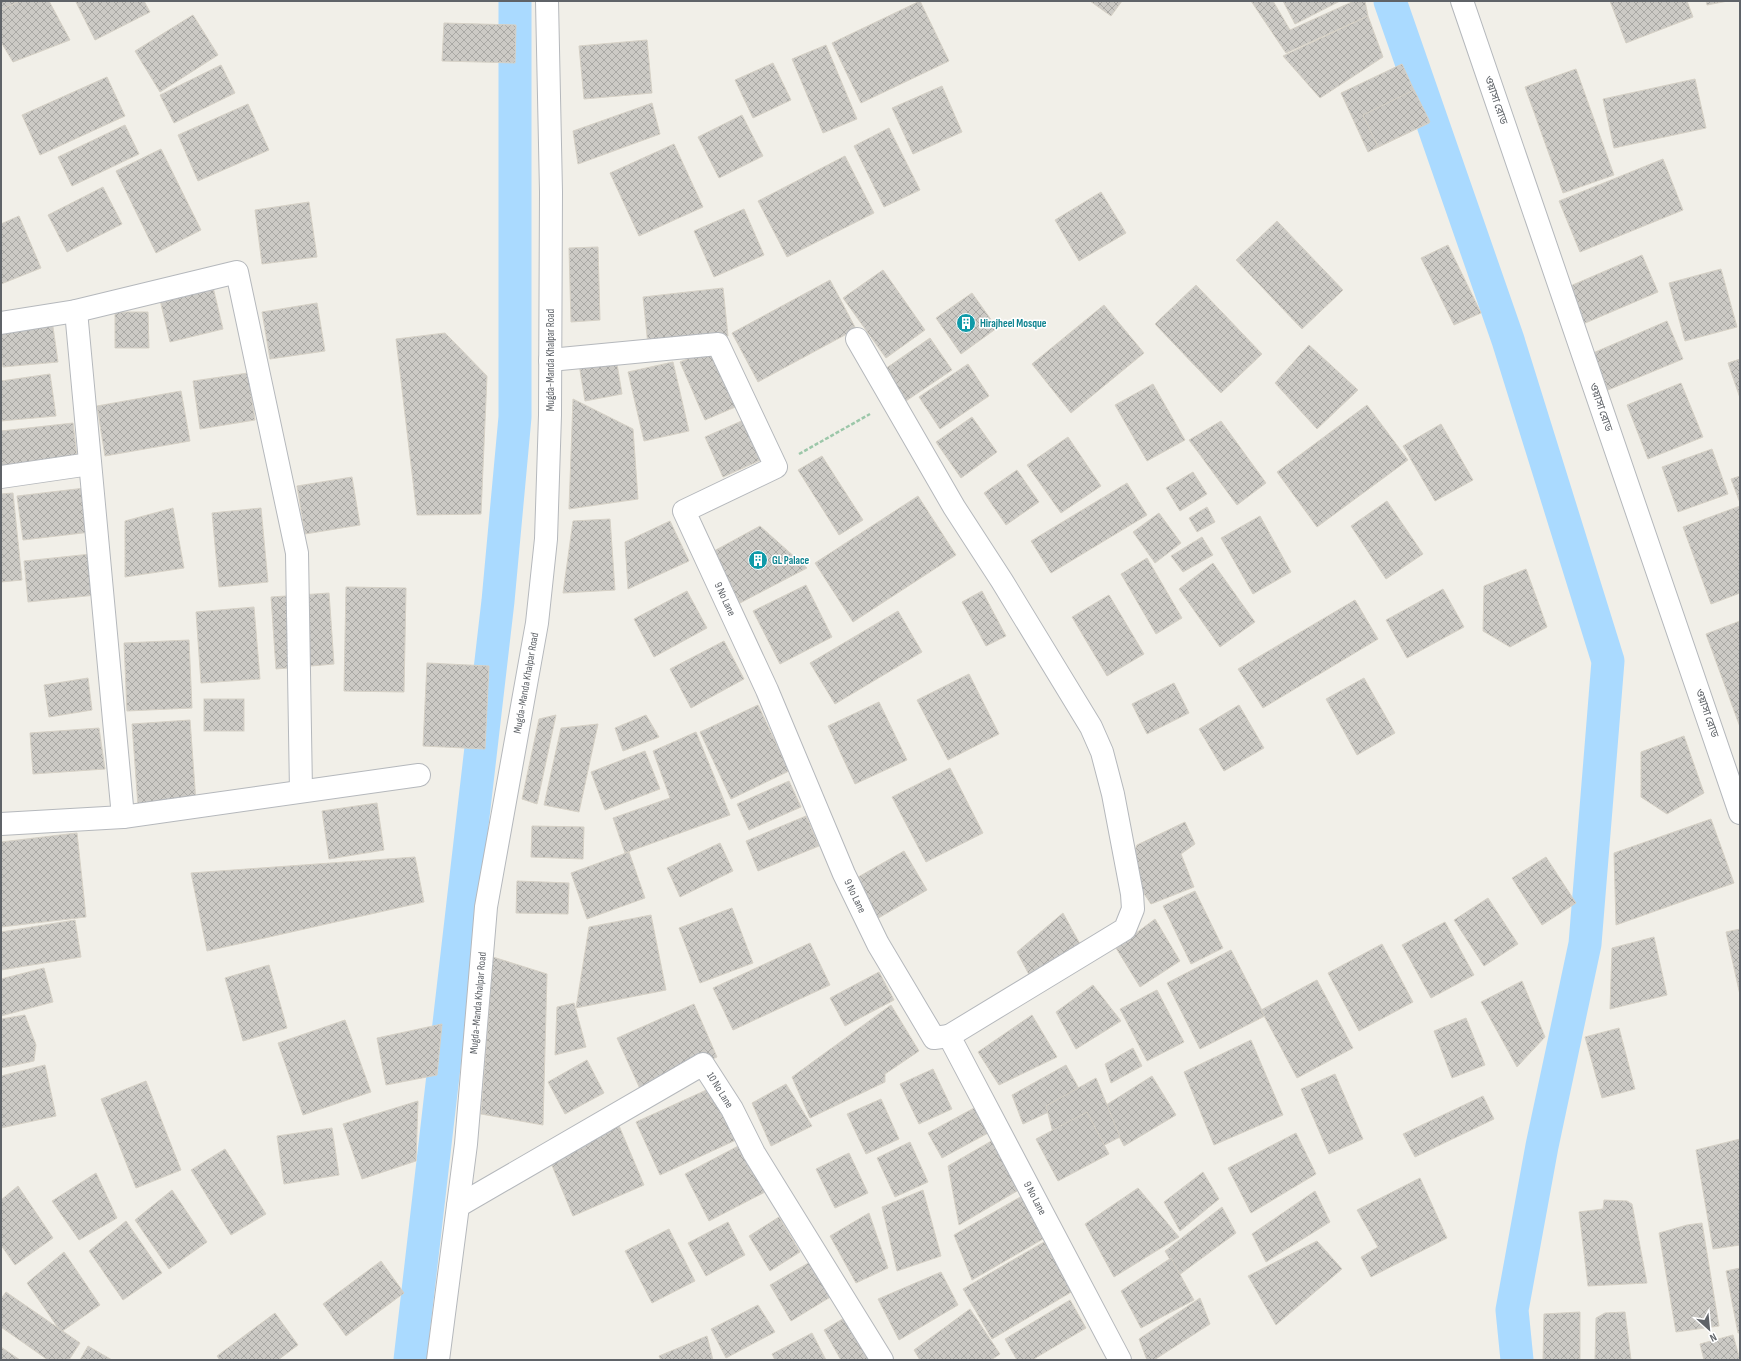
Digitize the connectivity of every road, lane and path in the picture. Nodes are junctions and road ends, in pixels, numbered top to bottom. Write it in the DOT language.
graph roads {
  1 [pos="546,1"];
  2 [pos="1462,1"];
  3 [pos="76,310"];
  4 [pos="1,324"];
  5 [pos="857,339"];
  6 [pos="550,360"];
  7 [pos="892,401"];
  8 [pos="90,464"];
  9 [pos="776,467"];
  10 [pos="1,477"];
  11 [pos="419,774"];
  12 [pos="301,791"];
  13 [pos="1740,813"];
  14 [pos="123,817"];
  15 [pos="1,822"];
  16 [pos="949,1036"];
  17 [pos="458,1206"];
  18 [pos="438,1360"];
  19 [pos="882,1360"];
  20 [pos="1120,1360"];
  1 -- 6 [label="street, Mugda-Manda Khalpar Road"];
  2 -- 13 [label="street, ওয়াসা রোড"];
  3 -- 4 [label="street"];
  3 -- 8 [label="street"];
  3 -- 12 [label="street"];
  5 -- 7 [label="street"];
  6 -- 9 [label="street"];
  6 -- 17 [label="street, Mugda-Manda Khalpar Road"];
  7 -- 9 [label="path"];
  7 -- 16 [label="street"];
  8 -- 10 [label="street"];
  8 -- 14 [label="street"];
  9 -- 16 [label="street, 9 No Lane"];
  11 -- 12 [label="street"];
  12 -- 14 [label="street"];
  14 -- 15 [label="street"];
  16 -- 20 [label="street, 9 No Lane"];
  17 -- 18 [label="street, Mugda-Manda Khalpar Road"];
  17 -- 19 [label="street, 10 No Lane"];
}
